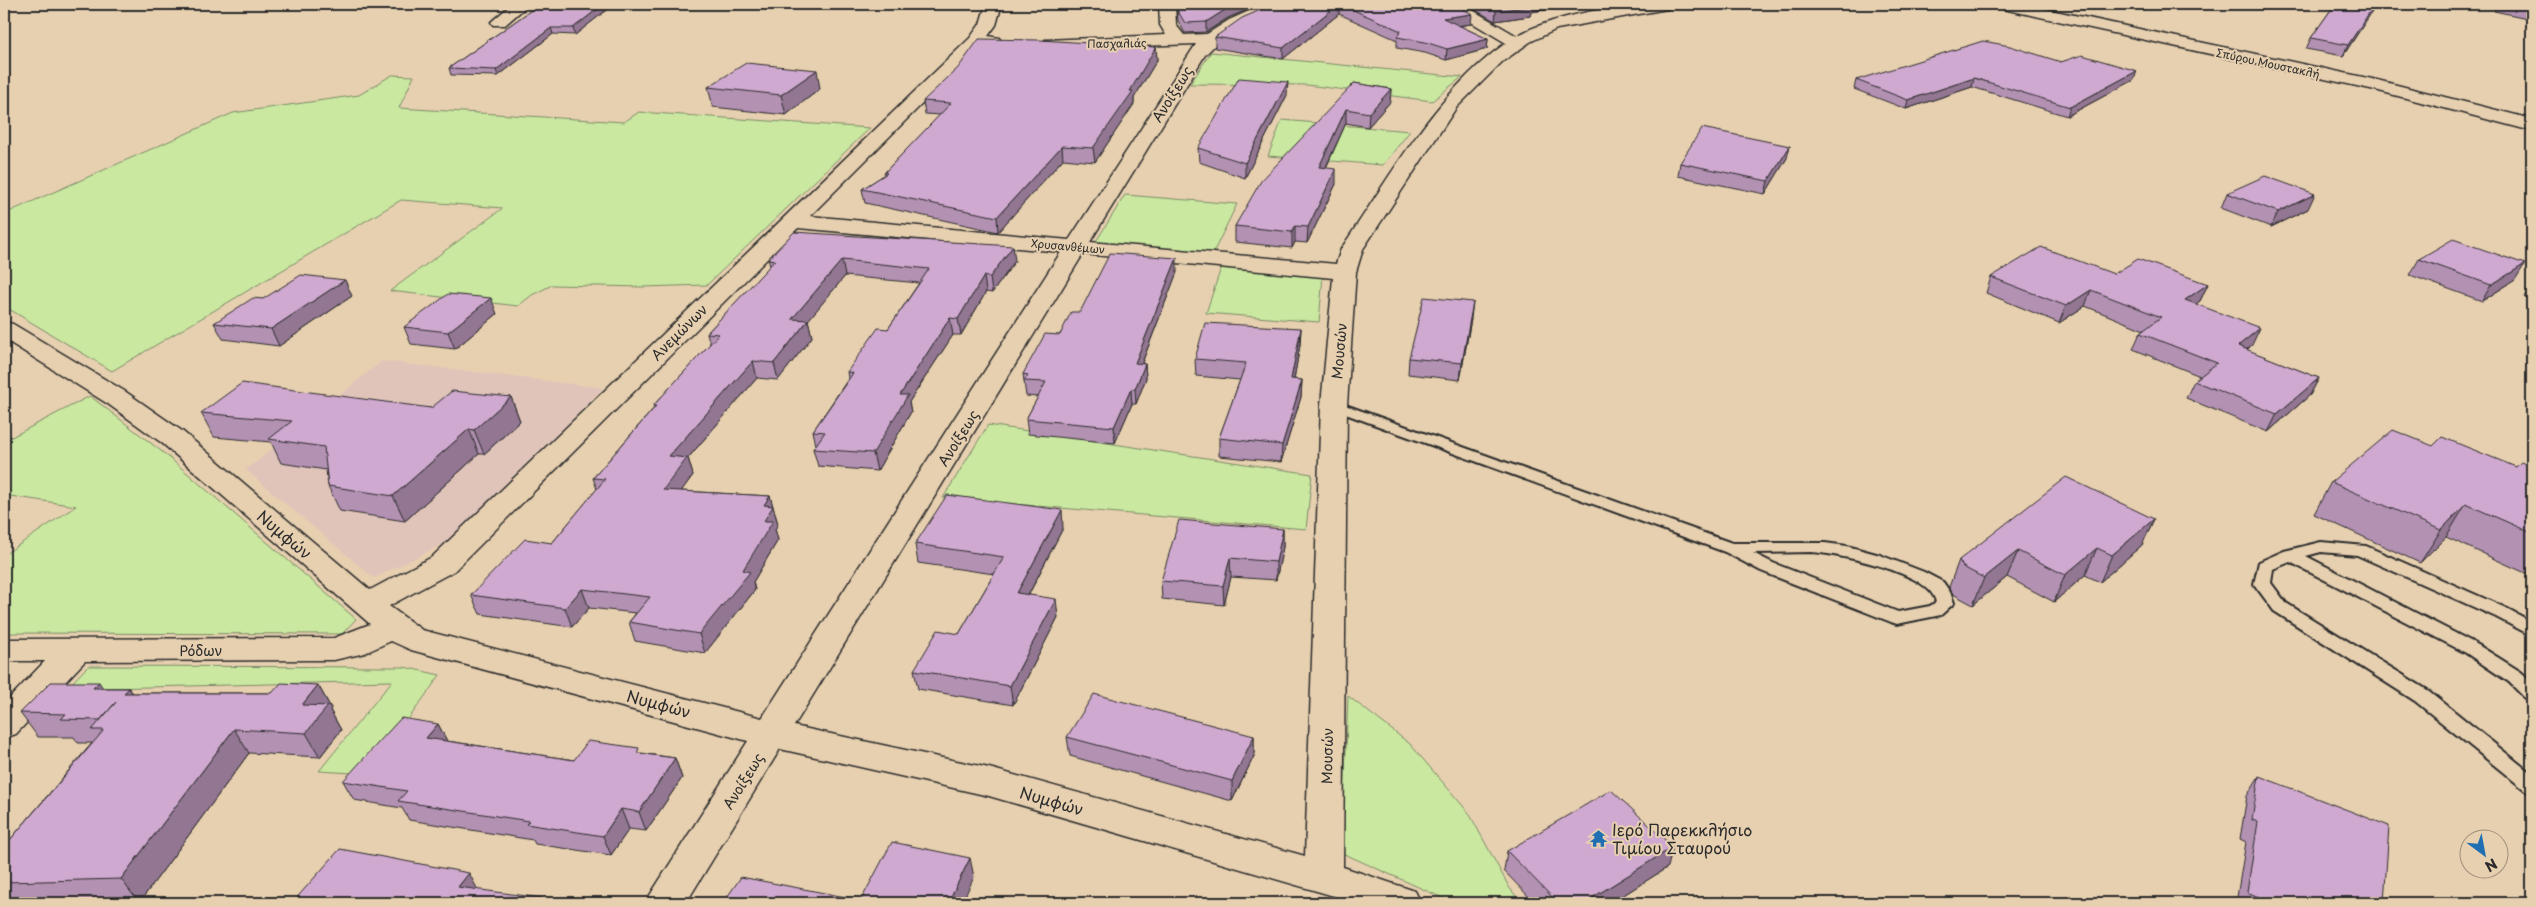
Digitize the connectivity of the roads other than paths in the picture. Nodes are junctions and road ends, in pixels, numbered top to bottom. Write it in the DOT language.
graph roads {
  1 [pos="521,4"];
  2 [pos="994,4"];
  3 [pos="1167,4"];
  4 [pos="1279,4"];
  5 [pos="1452,4"];
  6 [pos="1667,4"];
  7 [pos="2003,4"];
  8 [pos="499,22"];
  9 [pos="1210,39"];
  10 [pos="1181,40"];
  11 [pos="976,41"];
  12 [pos="1013,42"];
  13 [pos="1032,43"];
  14 [pos="1516,43"];
  15 [pos="2532,125"];
  16 [pos="791,221"];
  17 [pos="1077,247"];
  18 [pos="1346,272"];
  19 [pos="4,329"];
  20 [pos="1334,405"];
  21 [pos="1731,548"];
  22 [pos="2290,555"];
  23 [pos="368,604"];
  24 [pos="393,627"];
  25 [pos="2532,630"];
  26 [pos="4,650"];
  27 [pos="76,650"];
  28 [pos="2532,693"];
  29 [pos="4,725"];
  30 [pos="772,734"];
  31 [pos="2532,785"];
  32 [pos="1324,877"];
  33 [pos="665,903"];
  34 [pos="1401,903"];
  1 -- 8 [label="street"];
  2 -- 11 [label="street"];
  3 -- 10 [label="street"];
  4 -- 9 [label="street, Ανοίξεως"];
  5 -- 14 [label="street"];
  6 -- 14 [label="street, Μουσών"];
  7 -- 15 [label="street, Σπύρου Μουστακλή"];
  9 -- 10 [label="street, Πασχαλιάς"];
  9 -- 17 [label="street, Ανοίξεως"];
  10 -- 13 [label="street, Πασχαλιάς"];
  11 -- 12 [label="street"];
  11 -- 16 [label="street, Ανεμώνων"];
  14 -- 18 [label="street, Μουσών"];
  16 -- 17 [label="street, Χρυσανθέμων"];
  16 -- 23 [label="street, Ανεμώνων"];
  17 -- 18 [label="street, Χρυσανθέμων"];
  17 -- 30 [label="street, Ανοίξεως"];
  18 -- 20 [label="street, Μουσών"];
  19 -- 23 [label="street, Νυμφών"];
  20 -- 21 [label="lane"];
  20 -- 32 [label="street, Μουσών"];
  21 -- 21 [label="lane"];
  22 -- 25 [label="lane"];
  22 -- 28 [label="lane"];
  22 -- 31 [label="lane"];
  23 -- 24 [label="street, Νυμφών"];
  24 -- 27 [label="street, Ρόδων"];
  24 -- 30 [label="street, Νυμφών"];
  26 -- 27 [label="street, Ρόδων"];
  27 -- 29 [label="street"];
  30 -- 32 [label="street, Νυμφών"];
  30 -- 33 [label="street, Ανοίξεως"];
  32 -- 34 [label="street, Νυμφών"];
}
